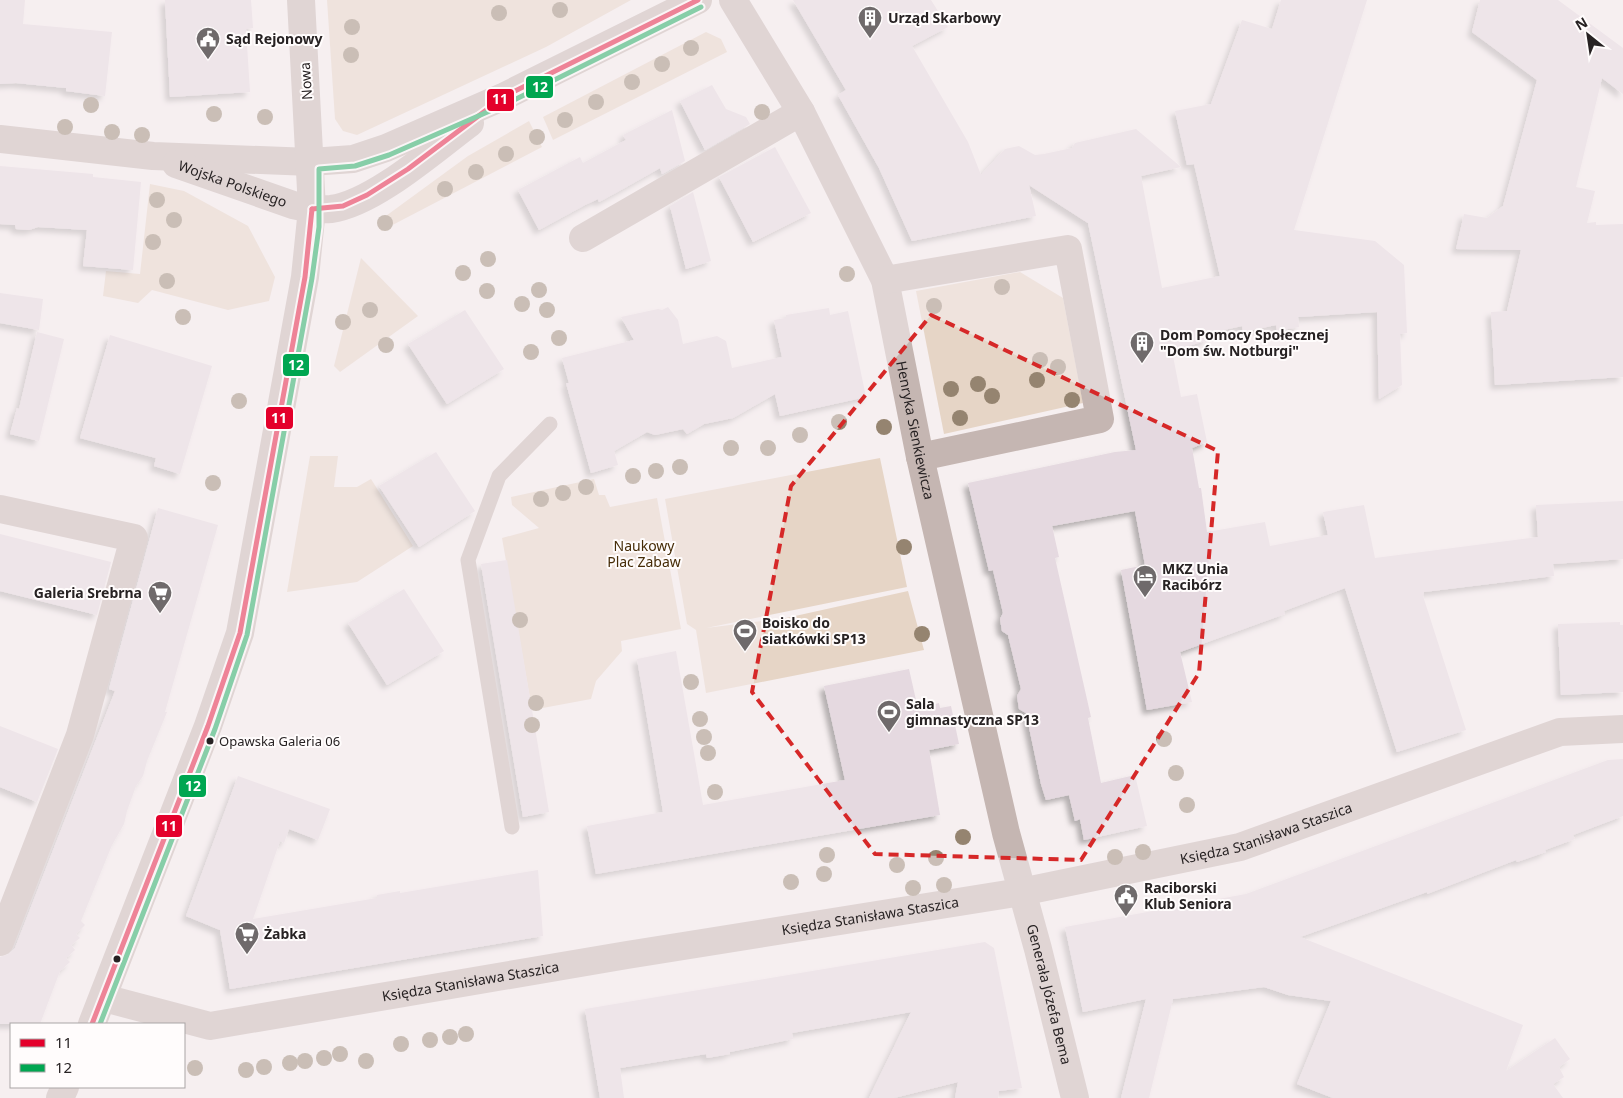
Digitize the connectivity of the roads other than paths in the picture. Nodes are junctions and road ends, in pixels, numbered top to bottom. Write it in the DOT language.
graph roads {
  1 [pos="301,0"];
  2 [pos="698,0"];
  3 [pos="733,0"];
  4 [pos="505,96"];
  5 [pos="801,112"];
  6 [pos="0,139"];
  7 [pos="153,156"];
  8 [pos="311,162"];
  9 [pos="312,209"];
  10 [pos="583,238"];
  11 [pos="885,280"];
  12 [pos="550,424"];
  13 [pos="920,457"];
  14 [pos="0,509"];
  15 [pos="1623,729"];
  16 [pos="512,827"];
  17 [pos="1022,892"];
  18 [pos="0,942"];
  19 [pos="104,998"];
  20 [pos="92,1023"];
  21 [pos="1075,1098"];
  1 -- 8 [label="street, Nowa"];
  2 -- 4 [label="street"];
  3 -- 5 [label="street, Henryka Sienkiewicza"];
  4 -- 8 [label="street, Wojska Polskiego"];
  4 -- 9 [label="street, Wojska Polskiego"];
  5 -- 10 [label="street"];
  5 -- 11 [label="street, Henryka Sienkiewicza"];
  6 -- 7 [label="street, Wojska Polskiego"];
  7 -- 8 [label="street, Wojska Polskiego"];
  7 -- 9 [label="street, Wojska Polskiego"];
  8 -- 9 [label="street, Nowa"];
  9 -- 19 [label="street, Nowa"];
  11 -- 13 [label="street, Henryka Sienkiewicza"];
  11 -- 13 [label="street"];
  12 -- 16 [label="lane"];
  13 -- 17 [label="street, Henryka Sienkiewicza"];
  14 -- 18 [label="street"];
  15 -- 17 [label="street, Księdza Stanisława Staszica"];
  17 -- 19 [label="street, Księdza Stanisława Staszica"];
  17 -- 21 [label="street, Generała Józefa Bema"];
  19 -- 20 [label="street, Nowa"];
}
